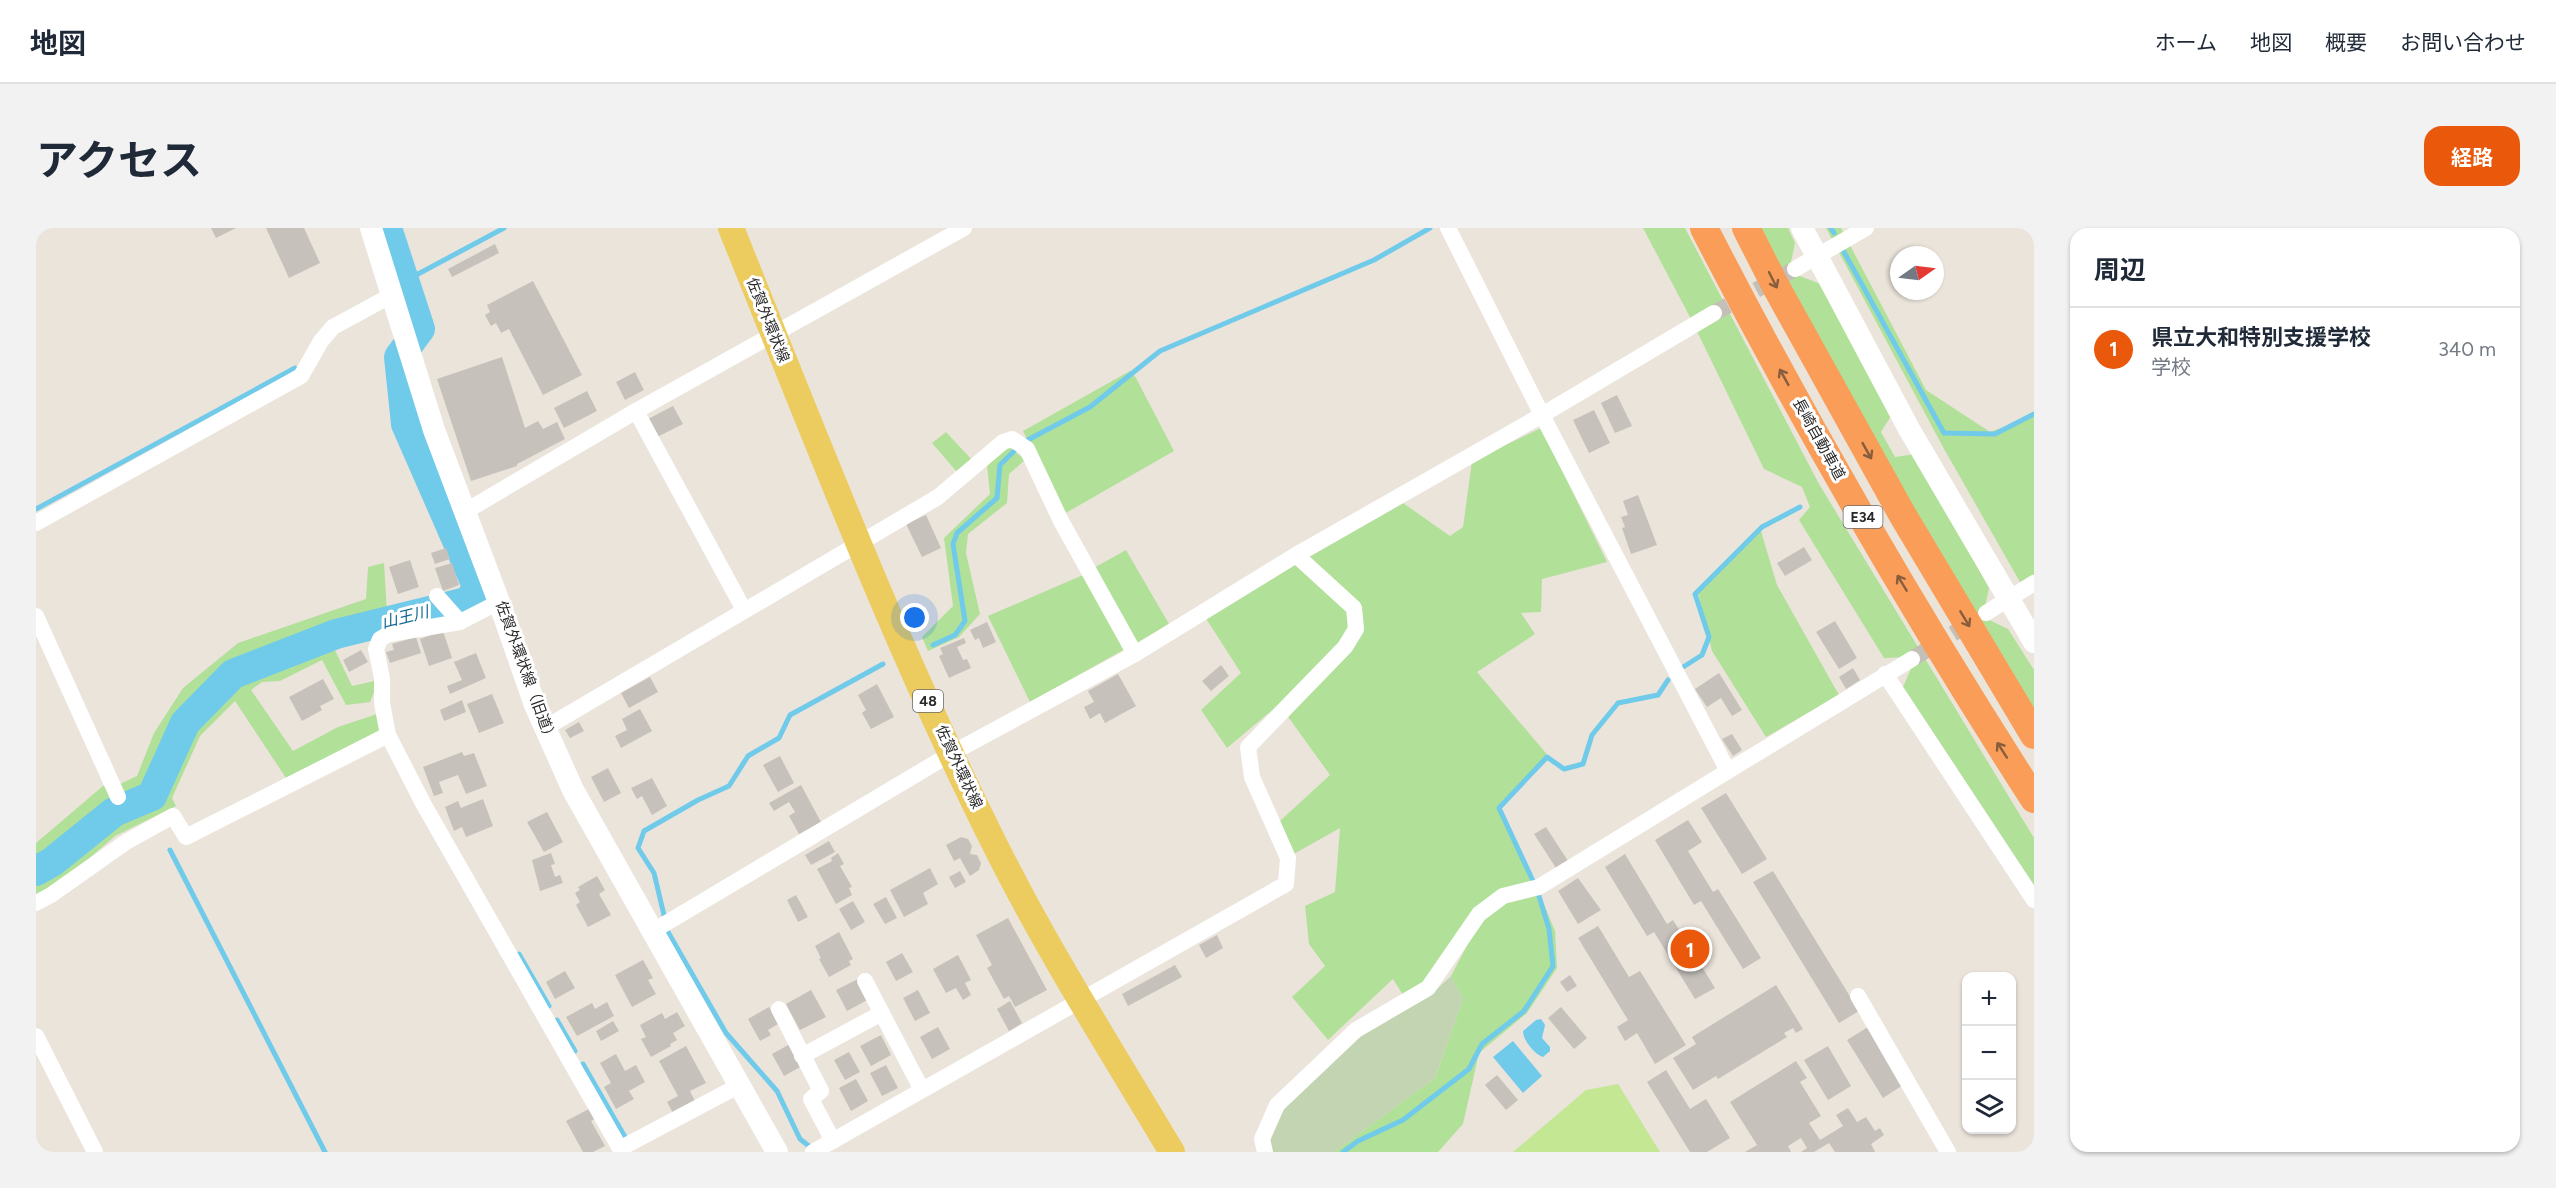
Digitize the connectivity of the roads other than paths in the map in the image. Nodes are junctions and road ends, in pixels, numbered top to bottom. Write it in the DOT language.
graph roads {
  1 [pos="371,228"];
  2 [pos="731,228"];
  3 [pos="964,228"];
  4 [pos="1448,228"];
  5 [pos="1704,228"];
  6 [pos="1746,228"];
  7 [pos="1802,228"];
  8 [pos="1866,228"];
  9 [pos="1817,256"];
  10 [pos="1795,269"];
  11 [pos="392,295"];
  12 [pos="1714,313"];
  13 [pos="774,335"];
  14 [pos="636,411"];
  15 [pos="1542,416"];
  16 [pos="466,511"];
  17 [pos="36,523"];
  18 [pos="858,543"];
  19 [pos="1296,555"];
  20 [pos="2034,583"];
  21 [pos="436,597"];
  22 [pos="2008,600"];
  23 [pos="500,602"];
  24 [pos="744,610"];
  25 [pos="1986,613"];
  26 [pos="36,616"];
  27 [pos="460,622"];
  28 [pos="2034,642"];
  29 [pos="1135,654"];
  30 [pos="1912,658"];
  31 [pos="1885,674"];
  32 [pos="544,728"];
  33 [pos="388,735"];
  34 [pos="2034,735"];
  35 [pos="952,753"];
  36 [pos="1728,771"];
  37 [pos="118,797"];
  38 [pos="2034,799"];
  39 [pos="2034,900"];
  40 [pos="36,903"];
  41 [pos="654,931"];
  42 [pos="865,981"];
  43 [pos="1858,996"];
  44 [pos="1080,1000"];
  45 [pos="779,1009"];
  46 [pos="882,1013"];
  47 [pos="36,1036"];
  48 [pos="802,1056"];
  49 [pos="740,1085"];
  50 [pos="922,1090"];
  51 [pos="823,1146"];
  52 [pos="622,1150"];
  53 [pos="95,1152"];
  54 [pos="777,1152"];
  55 [pos="1172,1152"];
  56 [pos="1264,1152"];
  57 [pos="1948,1152"];
  1 -- 11 [label="street, 佐賀外環状線（旧道）"];
  2 -- 13 [label="main road, 佐賀外環状線 / 48"];
  3 -- 13 [label="street"];
  4 -- 15 [label="street"];
  38 -- 5 [label="highway, 長崎自動車道 / E34, one-way"];
  6 -- 34 [label="highway, E34, one-way"];
  7 -- 9 [label="street"];
  8 -- 9 [label="street"];
  9 -- 10 [label="street"];
  9 -- 22 [label="street"];
  11 -- 16 [label="street, 佐賀外環状線（旧道）"];
  11 -- 17 [label="street"];
  12 -- 15 [label="street"];
  13 -- 14 [label="street"];
  13 -- 18 [label="main road, 佐賀外環状線 / 48"];
  14 -- 16 [label="street"];
  14 -- 24 [label="street"];
  15 -- 19 [label="street"];
  15 -- 36 [label="street"];
  16 -- 23 [label="street, 佐賀外環状線（旧道）"];
  18 -- 24 [label="street"];
  18 -- 29 [label="street"];
  18 -- 35 [label="main road, 佐賀外環状線 / 48"];
  19 -- 29 [label="street"];
  19 -- 44 [label="street"];
  20 -- 22 [label="street"];
  21 -- 27 [label="street"];
  22 -- 25 [label="street"];
  22 -- 28 [label="street"];
  23 -- 27 [label="street"];
  23 -- 32 [label="street, 佐賀外環状線（旧道）"];
  24 -- 32 [label="street"];
  26 -- 37 [label="street"];
  27 -- 33 [label="street"];
  29 -- 35 [label="street"];
  30 -- 31 [label="street"];
  31 -- 36 [label="street"];
  31 -- 39 [label="street"];
  32 -- 41 [label="street, 佐賀外環状線（旧道）"];
  33 -- 40 [label="street"];
  33 -- 52 [label="street"];
  35 -- 41 [label="street"];
  35 -- 44 [label="main road, 佐賀外環状線 / 48"];
  36 -- 56 [label="street"];
  41 -- 49 [label="street, 佐賀外環状線（旧道）"];
  42 -- 46 [label="street"];
  43 -- 57 [label="street"];
  44 -- 50 [label="street"];
  44 -- 55 [label="main road, 佐賀外環状線 / 48"];
  45 -- 48 [label="street"];
  46 -- 48 [label="street"];
  46 -- 50 [label="street"];
  47 -- 53 [label="street"];
  48 -- 51 [label="street"];
  49 -- 52 [label="street"];
  49 -- 54 [label="street, 佐賀外環状線（旧道）"];
  50 -- 51 [label="street"];
}
